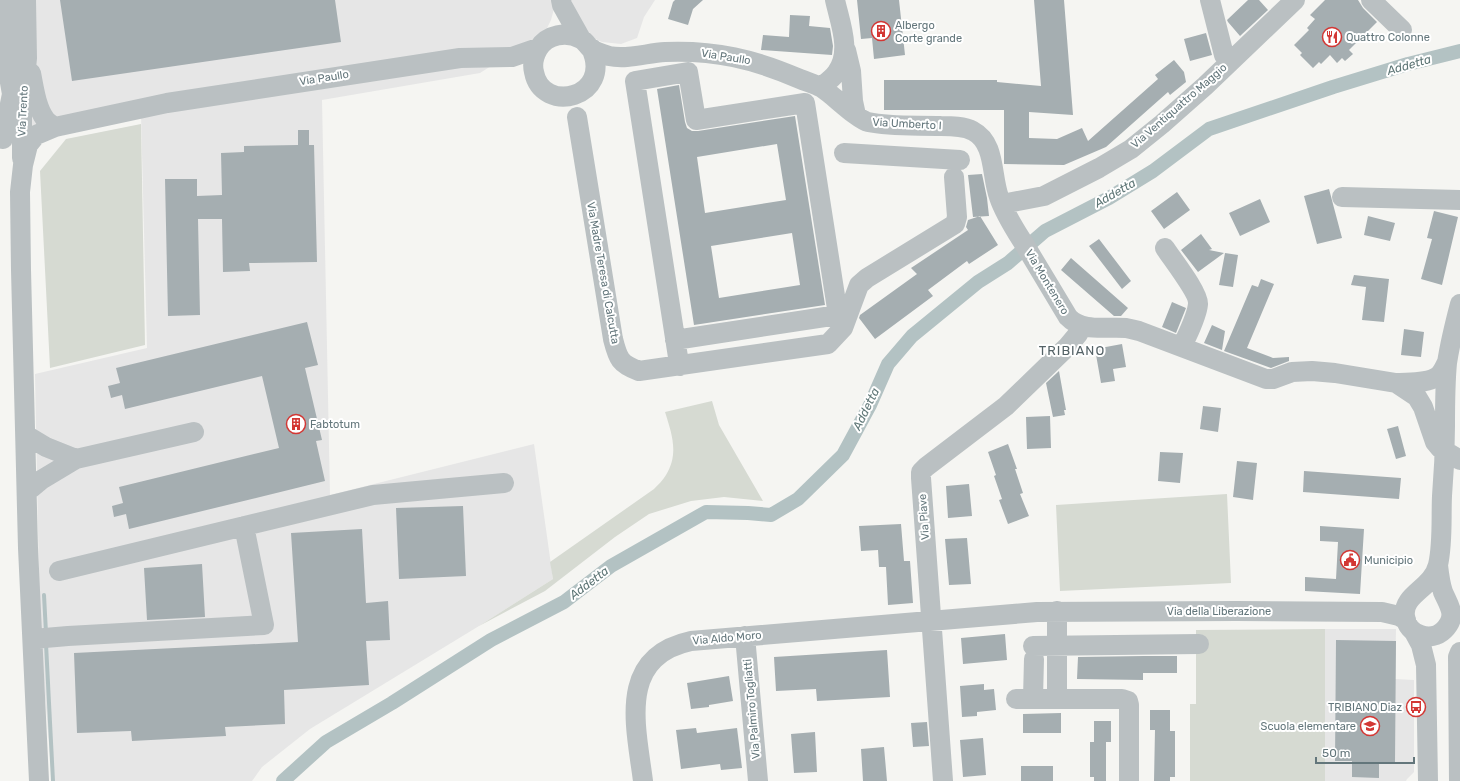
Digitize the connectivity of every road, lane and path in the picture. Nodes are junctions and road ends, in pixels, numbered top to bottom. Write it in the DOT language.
graph roads {
  1 [pos="9,0"];
  2 [pos="26,0"];
  3 [pos="835,0"];
  4 [pos="1210,0"];
  5 [pos="1295,0"];
  6 [pos="1371,0"];
  7 [pos="561,3"];
  8 [pos="1402,30"];
  9 [pos="543,44"];
  10 [pos="586,44"];
  11 [pos="846,46"];
  12 [pos="27,58"];
  13 [pos="500,58"];
  14 [pos="627,58"];
  15 [pos="1230,62"];
  16 [pos="535,75"];
  17 [pos="821,87"];
  18 [pos="578,91"];
  19 [pos="17,98"];
  20 [pos="856,115"];
  21 [pos="958,126"];
  22 [pos="55,127"];
  23 [pos="3,139"];
  24 [pos="844,153"];
  25 [pos="23,165"];
  26 [pos="1342,197"];
  27 [pos="1460,200"];
  28 [pos="1002,204"];
  29 [pos="1165,248"];
  30 [pos="1460,304"];
  31 [pos="1082,326"];
  32 [pos="676,340"];
  33 [pos="1182,347"];
  34 [pos="1447,362"];
  35 [pos="680,366"];
  36 [pos="1396,383"];
  37 [pos="194,432"];
  38 [pos="26,435"];
  39 [pos="1452,456"];
  40 [pos="76,459"];
  41 [pos="504,483"];
  42 [pos="27,494"];
  43 [pos="244,526"];
  44 [pos="1438,565"];
  45 [pos="59,571"];
  46 [pos="1453,608"];
  47 [pos="1057,612"];
  48 [pos="1411,612"];
  49 [pos="932,620"];
  50 [pos="1444,631"];
  51 [pos="745,636"];
  52 [pos="33,639"];
  53 [pos="1199,644"];
  54 [pos="1057,646"];
  55 [pos="1460,652"];
  56 [pos="1426,665"];
  57 [pos="1057,698"];
  58 [pos="1427,742"];
  59 [pos="1458,743"];
  60 [pos="39,781"];
  61 [pos="643,781"];
  62 [pos="758,781"];
  63 [pos="943,781"];
  64 [pos="1130,781"];
  65 [pos="1428,781"];
  66 [pos="1458,781"];
  1 -- 19 [label="street"];
  2 -- 12 [label="street, Via Trento"];
  3 -- 11 [label="street"];
  4 -- 15 [label="street"];
  5 -- 15 [label="street, Via Ventiquattro Maggio"];
  6 -- 8 [label="street"];
  7 -- 9 [label="street"];
  7 -- 10 [label="street"];
  9 -- 10 [label="street, Via Paullo"];
  9 -- 13 [label="street, Via Paullo"];
  9 -- 16 [label="street"];
  10 -- 14 [label="street, Via Paullo"];
  10 -- 18 [label="street"];
  11 -- 17 [label="street"];
  11 -- 20 [label="street"];
  12 -- 19 [label="street, Via Trento"];
  12 -- 22 [label="street, Via Trento"];
  13 -- 16 [label="street, Via Paullo"];
  13 -- 22 [label="street, Via Paullo"];
  14 -- 17 [label="street, Via Paullo"];
  14 -- 18 [label="street, Via Paullo"];
  15 -- 28 [label="street, Via Ventiquattro Maggio"];
  16 -- 18 [label="street"];
  17 -- 20 [label="street, Via Umberto I"];
  18 -- 35 [label="street, Via Madre Teresa di Calcutta"];
  19 -- 23 [label="street"];
  19 -- 25 [label="street, Via Trento"];
  20 -- 21 [label="street, Via Umberto I"];
  21 -- 28 [label="street, Via Montenero"];
  22 -- 25 [label="street, Via Paullo"];
  24 -- 35 [label="street, Via Madre Teresa di Calcutta"];
  25 -- 38 [label="street"];
  26 -- 27 [label="street"];
  28 -- 31 [label="street, Via Montenero"];
  29 -- 33 [label="street"];
  30 -- 34 [label="street"];
  31 -- 33 [label="street"];
  31 -- 49 [label="street, Via Piave"];
  32 -- 32 [label="street"];
  32 -- 35 [label="street"];
  33 -- 36 [label="street"];
  34 -- 36 [label="street"];
  34 -- 39 [label="street"];
  36 -- 39 [label="street"];
  37 -- 40 [label="street"];
  38 -- 40 [label="street"];
  38 -- 42 [label="street"];
  39 -- 44 [label="street"];
  40 -- 42 [label="street"];
  41 -- 43 [label="street"];
  42 -- 52 [label="street"];
  43 -- 45 [label="street"];
  43 -- 52 [label="street"];
  44 -- 46 [label="street"];
  44 -- 48 [label="street"];
  46 -- 48 [label="street"];
  46 -- 50 [label="street"];
  47 -- 48 [label="street, Via della Liberazione"];
  47 -- 49 [label="street, Via della Liberazione"];
  47 -- 54 [label="street"];
  48 -- 50 [label="street"];
  48 -- 56 [label="street"];
  49 -- 51 [label="street, Via Aldo Moro"];
  49 -- 63 [label="street, Via Piave"];
  50 -- 56 [label="street"];
  51 -- 61 [label="street, Via Aldo Moro"];
  51 -- 62 [label="street, Via Palmiro Togliatti"];
  52 -- 60 [label="street"];
  53 -- 54 [label="street"];
  54 -- 57 [label="street"];
  54 -- 57 [label="street"];
  55 -- 59 [label="street"];
  56 -- 58 [label="street"];
  57 -- 64 [label="street"];
  58 -- 59 [label="street"];
  58 -- 65 [label="street"];
  59 -- 66 [label="street"];
}
